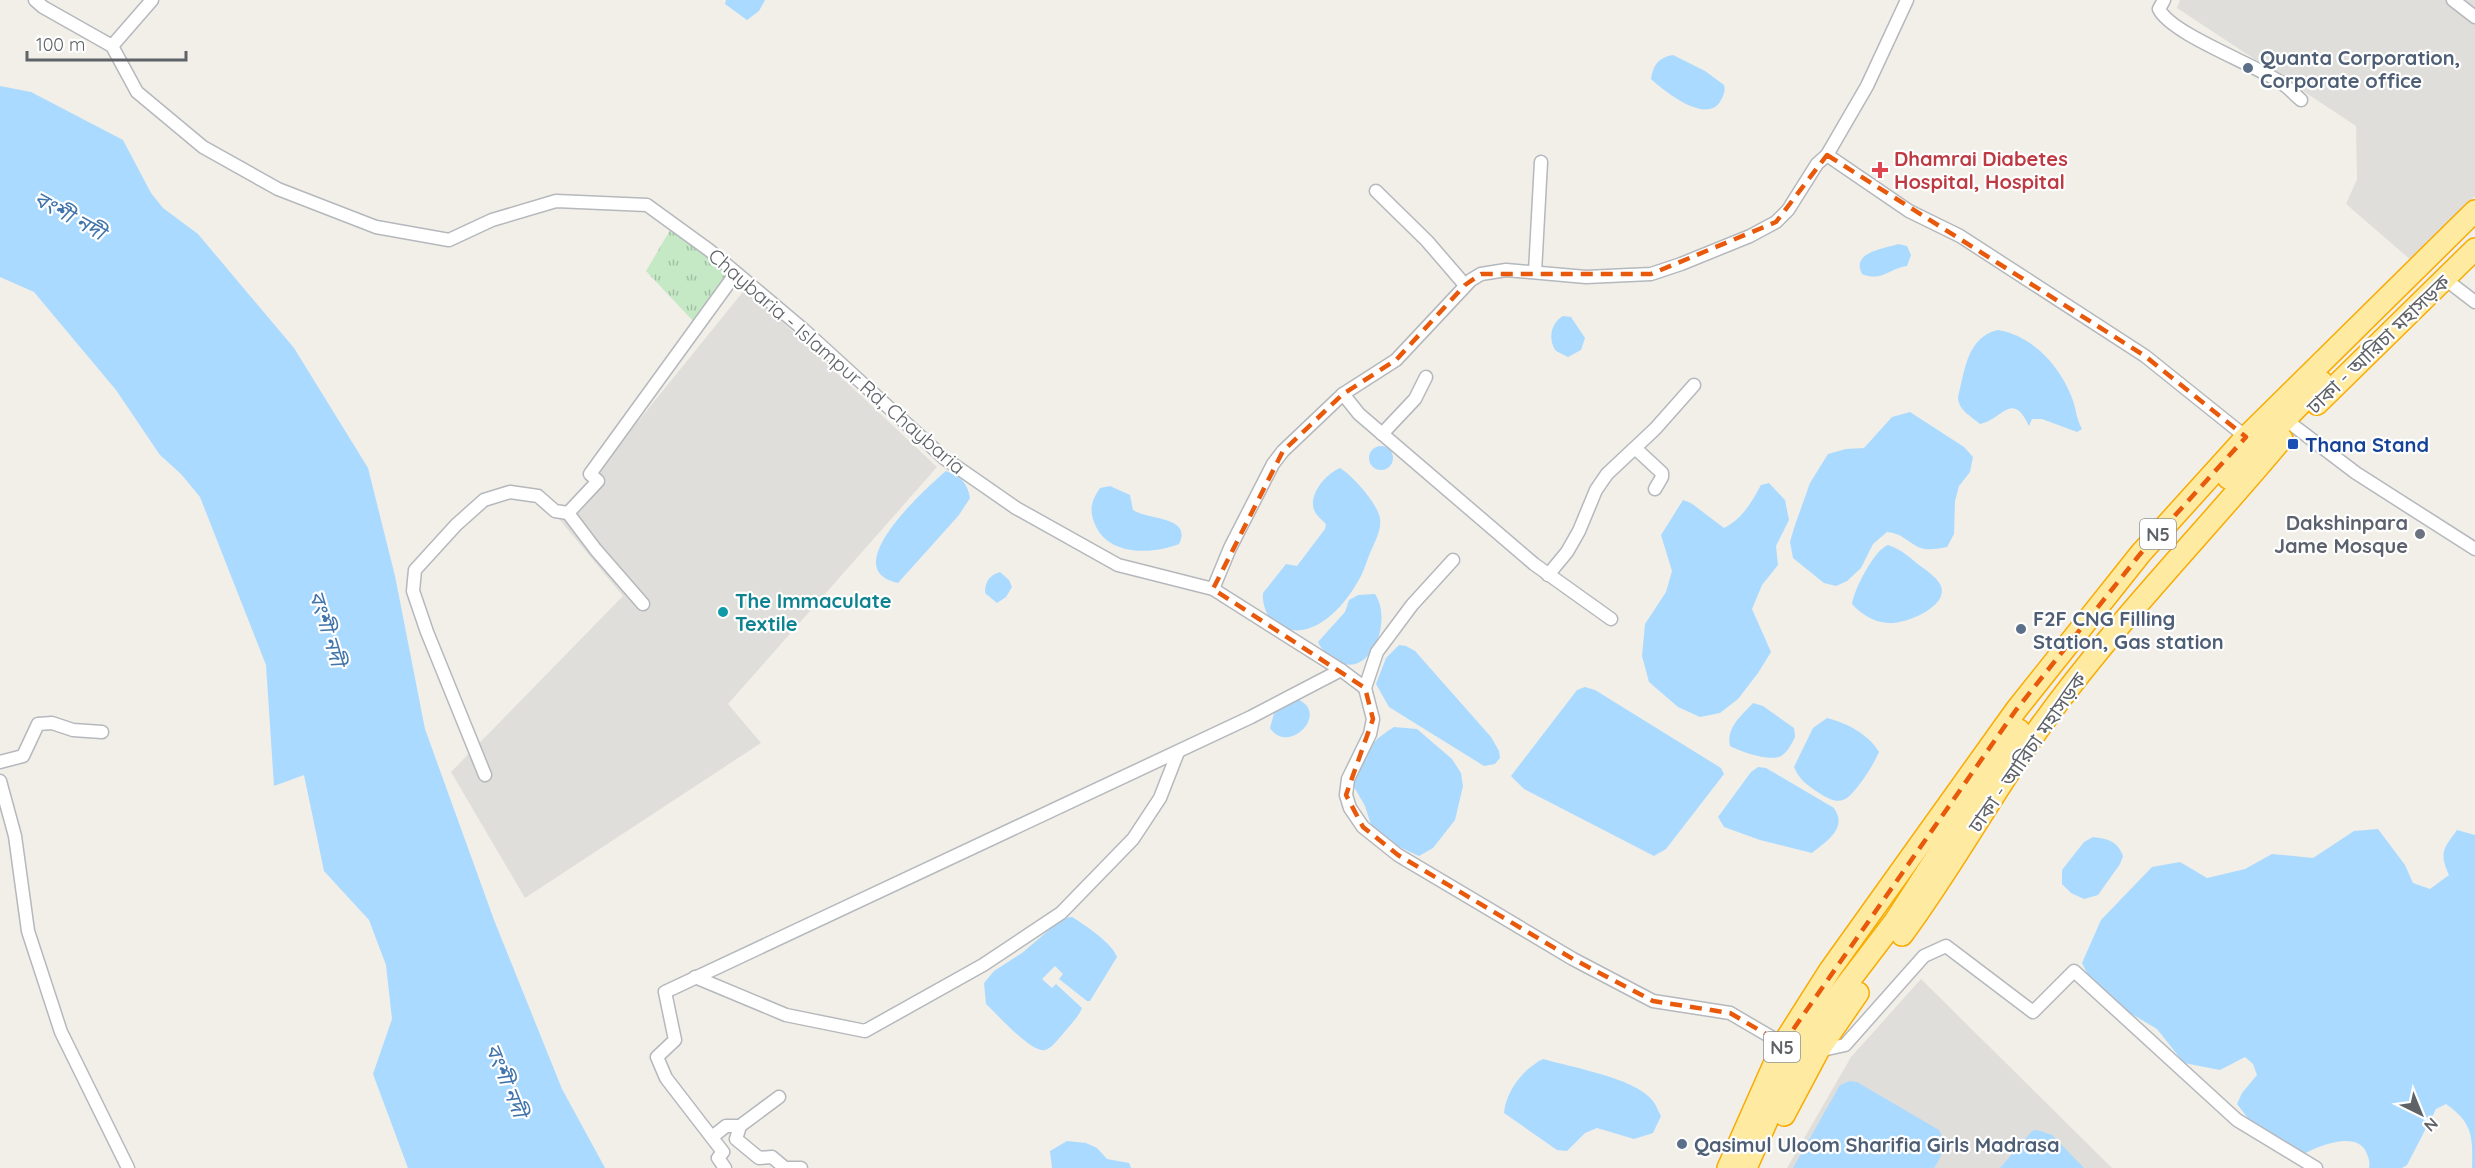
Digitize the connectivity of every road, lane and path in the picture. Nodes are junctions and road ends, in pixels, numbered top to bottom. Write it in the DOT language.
graph roads {
  1 [pos="35,0"];
  2 [pos="152,0"];
  3 [pos="1906,0"];
  4 [pos="2164,0"];
  5 [pos="2453,0"];
  6 [pos="2475,17"];
  7 [pos="112,46"];
  8 [pos="2301,100"];
  9 [pos="1827,155"];
  10 [pos="1541,162"];
  11 [pos="1376,191"];
  12 [pos="2475,211"];
  13 [pos="2475,229"];
  14 [pos="2475,249"];
  15 [pos="1535,272"];
  16 [pos="736,273"];
  17 [pos="2445,279"];
  18 [pos="1465,285"];
  19 [pos="2475,302"];
  20 [pos="1426,377"];
  21 [pos="1694,385"];
  22 [pos="1343,394"];
  23 [pos="2294,426"];
  24 [pos="1382,434"];
  25 [pos="2246,437"];
  26 [pos="1635,448"];
  27 [pos="1655,489"];
  28 [pos="568,513"];
  29 [pos="2475,549"];
  30 [pos="1453,560"];
  31 [pos="1548,575"];
  32 [pos="1213,589"];
  33 [pos="643,604"];
  34 [pos="1611,619"];
  35 [pos="1341,670"];
  36 [pos="1365,688"];
  37 [pos="102,732"];
  38 [pos="1178,752"];
  39 [pos="0,762"];
  40 [pos="485,775"];
  41 [pos="0,781"];
  42 [pos="1920,898"];
  43 [pos="695,977"];
  44 [pos="1858,981"];
  45 [pos="1783,1044"];
  46 [pos="1818,1051"];
  47 [pos="779,1097"];
  48 [pos="740,1126"];
  49 [pos="712,1137"];
  50 [pos="128,1168"];
  51 [pos="725,1168"];
  52 [pos="801,1168"];
  53 [pos="1728,1168"];
  54 [pos="1746,1168"];
  55 [pos="1761,1168"];
  56 [pos="2316,1168"];
  1 -- 7 [label="street"];
  2 -- 7 [label="street"];
  3 -- 9 [label="street"];
  4 -- 8 [label="street"];
  5 -- 6 [label="street"];
  7 -- 16 [label="street, Chaybaria - Islampur Rd, Chaybaria"];
  9 -- 15 [label="street"];
  9 -- 25 [label="street"];
  10 -- 15 [label="street"];
  11 -- 18 [label="street"];
  12 -- 25 [label="highway, N5"];
  13 -- 42 [label="highway, N5"];
  14 -- 17 [label="highway, ঢাকা - আরিচা মহাসড়ক / N5"];
  15 -- 18 [label="street"];
  16 -- 28 [label="street"];
  16 -- 32 [label="street, Chaybaria - Islampur Rd, Chaybaria"];
  17 -- 19 [label="street"];
  17 -- 23 [label="highway, ঢাকা - আরিচা মহাসড়ক / N5"];
  18 -- 22 [label="street"];
  20 -- 24 [label="street"];
  21 -- 26 [label="street"];
  22 -- 24 [label="street"];
  22 -- 32 [label="street"];
  23 -- 29 [label="street"];
  23 -- 42 [label="highway, ঢাকা - আরিচা মহাসড়ক / N5"];
  24 -- 31 [label="street"];
  25 -- 45 [label="highway, N5"];
  26 -- 27 [label="street"];
  26 -- 31 [label="street"];
  28 -- 33 [label="street"];
  28 -- 40 [label="street"];
  30 -- 36 [label="street"];
  31 -- 34 [label="street"];
  32 -- 35 [label="street, Chaybaria - Islampur Rd, Chaybaria"];
  35 -- 36 [label="street, Chaybaria - Islampur Rd, Chaybaria"];
  35 -- 38 [label="street"];
  36 -- 45 [label="street"];
  37 -- 39 [label="street"];
  38 -- 43 [label="street"];
  38 -- 43 [label="street"];
  41 -- 50 [label="street"];
  42 -- 44 [label="highway, N5"];
  43 -- 49 [label="street"];
  44 -- 46 [label="highway, N5"];
  44 -- 54 [label="highway, N5"];
  45 -- 53 [label="highway, N5"];
  46 -- 55 [label="highway, N5"];
  46 -- 56 [label="street"];
  47 -- 48 [label="street"];
  48 -- 49 [label="street"];
  48 -- 52 [label="street"];
  49 -- 51 [label="street"];
}
